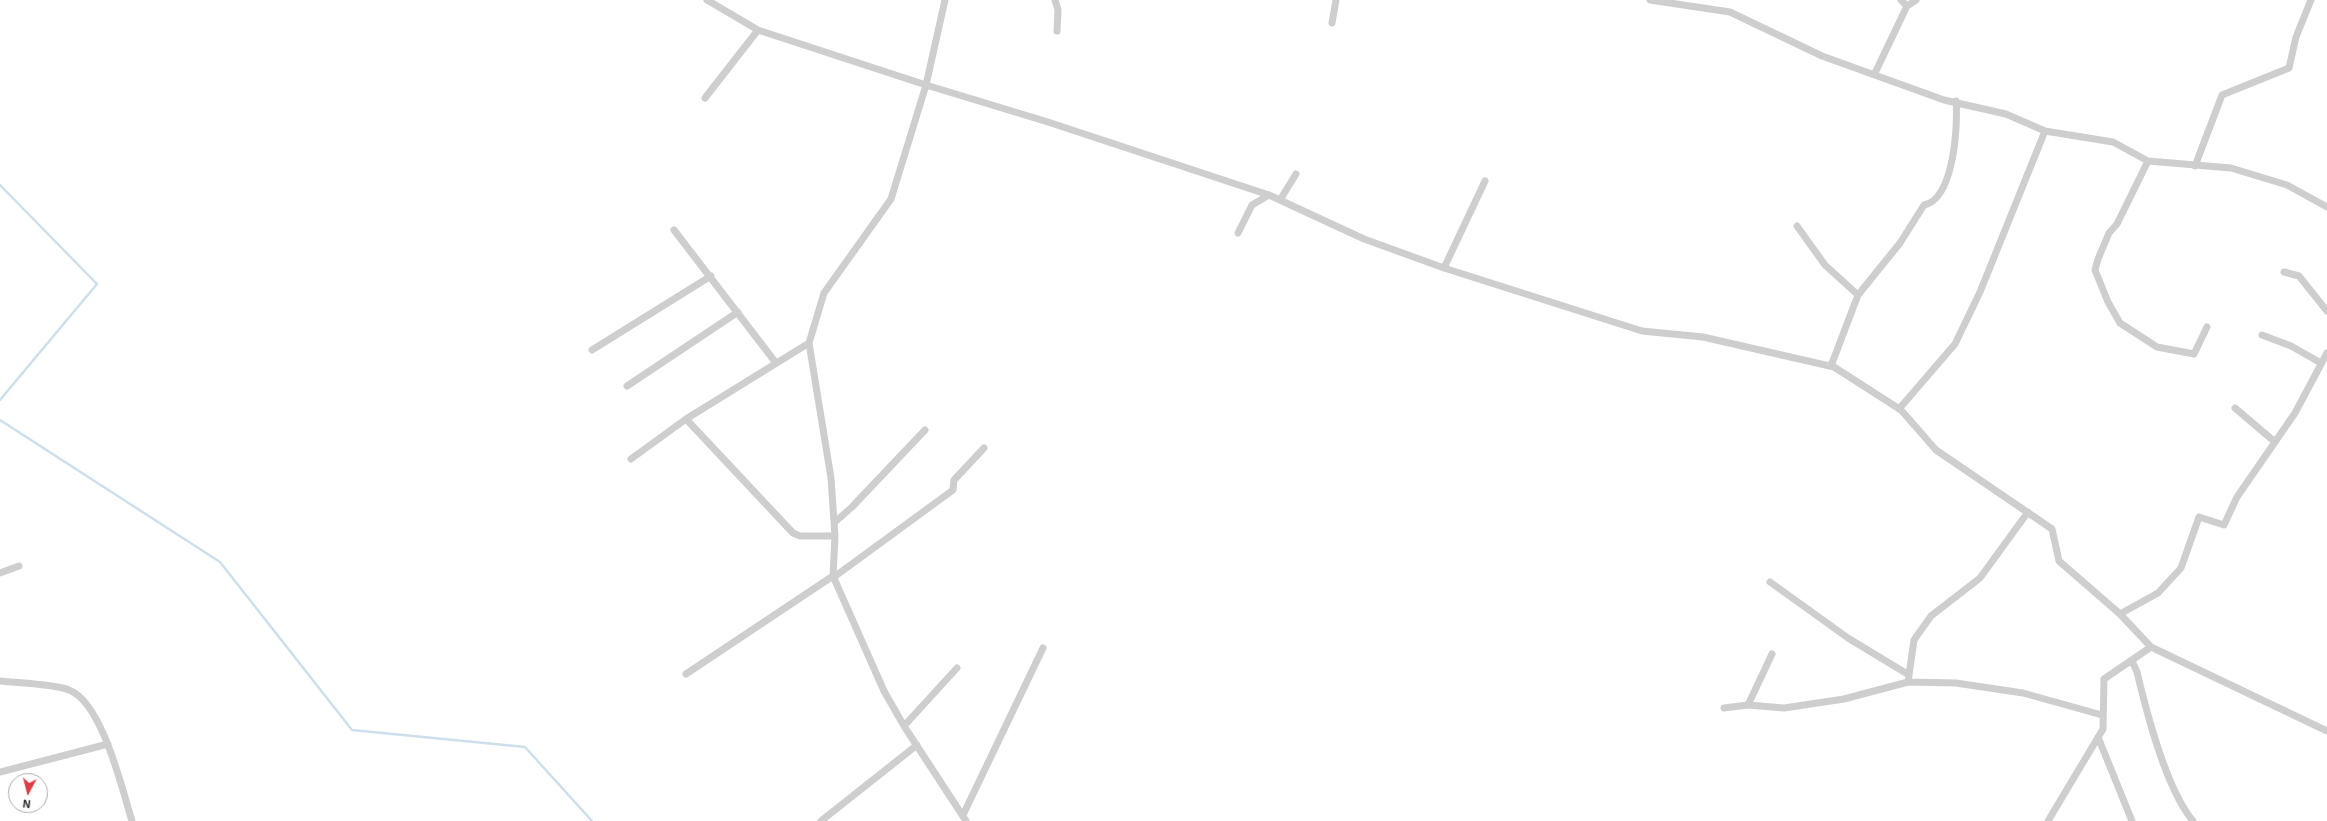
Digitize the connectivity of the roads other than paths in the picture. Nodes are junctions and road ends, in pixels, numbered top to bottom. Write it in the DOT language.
graph roads {
  1 [pos="707,0"];
  2 [pos="945,0"];
  3 [pos="1055,0"];
  4 [pos="1336,0"];
  5 [pos="1650,0"];
  6 [pos="1901,0"];
  7 [pos="1916,0"];
  8 [pos="2311,0"];
  9 [pos="1907,6"];
  10 [pos="1332,23"];
  11 [pos="758,30"];
  12 [pos="1057,31"];
  13 [pos="1875,73"];
  14 [pos="926,85"];
  15 [pos="705,98"];
  16 [pos="1956,101"];
  17 [pos="2045,131"];
  18 [pos="2148,161"];
  19 [pos="2195,166"];
  20 [pos="1296,174"];
  21 [pos="1485,181"];
  22 [pos="1269,195"];
  23 [pos="1280,200"];
  24 [pos="2327,207"];
  25 [pos="1797,226"];
  26 [pos="674,230"];
  27 [pos="1238,233"];
  28 [pos="1444,268"];
  29 [pos="2284,272"];
  30 [pos="711,276"];
  31 [pos="1858,295"];
  32 [pos="738,312"];
  33 [pos="2327,312"];
  34 [pos="2207,327"];
  35 [pos="2262,335"];
  36 [pos="809,343"];
  37 [pos="592,350"];
  38 [pos="2327,353"];
  39 [pos="776,363"];
  40 [pos="2321,363"];
  41 [pos="1831,366"];
  42 [pos="627,386"];
  43 [pos="2235,408"];
  44 [pos="1899,409"];
  45 [pos="686,419"];
  46 [pos="925,430"];
  47 [pos="2275,442"];
  48 [pos="984,448"];
  49 [pos="631,459"];
  50 [pos="2028,512"];
  51 [pos="835,522"];
  52 [pos="836,536"];
  53 [pos="18,566"];
  54 [pos="0,573"];
  55 [pos="834,577"];
  56 [pos="1770,582"];
  57 [pos="2120,614"];
  58 [pos="2151,647"];
  59 [pos="1043,648"];
  60 [pos="1772,654"];
  61 [pos="2132,660"];
  62 [pos="957,668"];
  63 [pos="686,674"];
  64 [pos="1908,678"];
  65 [pos="0,681"];
  66 [pos="1748,705"];
  67 [pos="1724,708"];
  68 [pos="2102,715"];
  69 [pos="904,726"];
  70 [pos="2327,731"];
  71 [pos="2098,737"];
  72 [pos="108,744"];
  73 [pos="917,745"];
  74 [pos="0,772"];
  75 [pos="965,818"];
  76 [pos="132,821"];
  77 [pos="821,821"];
  78 [pos="2048,821"];
  79 [pos="2132,821"];
  80 [pos="2194,821"];
  1 -- 11 [label="street"];
  2 -- 14 [label="street"];
  3 -- 12 [label="street"];
  4 -- 10 [label="street"];
  5 -- 13 [label="street"];
  6 -- 9 [label="street"];
  7 -- 9 [label="street"];
  8 -- 19 [label="street"];
  9 -- 13 [label="street"];
  11 -- 14 [label="street"];
  11 -- 15 [label="street"];
  13 -- 16 [label="street"];
  14 -- 22 [label="street"];
  14 -- 36 [label="street"];
  16 -- 17 [label="street"];
  16 -- 31 [label="street"];
  17 -- 18 [label="street"];
  17 -- 44 [label="street"];
  18 -- 19 [label="street"];
  18 -- 34 [label="street"];
  19 -- 24 [label="street"];
  20 -- 23 [label="street"];
  21 -- 28 [label="street"];
  22 -- 23 [label="street"];
  22 -- 27 [label="street"];
  23 -- 28 [label="street"];
  25 -- 31 [label="street"];
  26 -- 30 [label="street"];
  28 -- 41 [label="street"];
  29 -- 33 [label="street"];
  30 -- 32 [label="street"];
  30 -- 37 [label="street"];
  31 -- 41 [label="street"];
  32 -- 39 [label="street"];
  32 -- 42 [label="street"];
  35 -- 40 [label="street"];
  36 -- 39 [label="street"];
  36 -- 51 [label="street"];
  38 -- 40 [label="street"];
  39 -- 45 [label="street"];
  40 -- 47 [label="street"];
  41 -- 44 [label="street"];
  43 -- 47 [label="street"];
  44 -- 50 [label="street"];
  45 -- 49 [label="street"];
  45 -- 52 [label="street"];
  46 -- 51 [label="street"];
  47 -- 57 [label="street"];
  48 -- 55 [label="street"];
  50 -- 57 [label="street"];
  50 -- 64 [label="street"];
  51 -- 52 [label="street"];
  52 -- 55 [label="street"];
  53 -- 54 [label="street"];
  55 -- 63 [label="street"];
  55 -- 69 [label="street"];
  56 -- 64 [label="street"];
  57 -- 58 [label="street"];
  58 -- 61 [label="street"];
  58 -- 70 [label="street"];
  59 -- 75 [label="street"];
  60 -- 66 [label="street"];
  61 -- 68 [label="street"];
  61 -- 80 [label="street"];
  62 -- 69 [label="street"];
  64 -- 66 [label="street"];
  64 -- 68 [label="street"];
  65 -- 72 [label="street"];
  66 -- 67 [label="street"];
  68 -- 71 [label="street"];
  69 -- 73 [label="street"];
  71 -- 78 [label="street"];
  71 -- 79 [label="street"];
  72 -- 74 [label="street"];
  72 -- 76 [label="street"];
  73 -- 75 [label="street"];
  73 -- 77 [label="street"];
}
